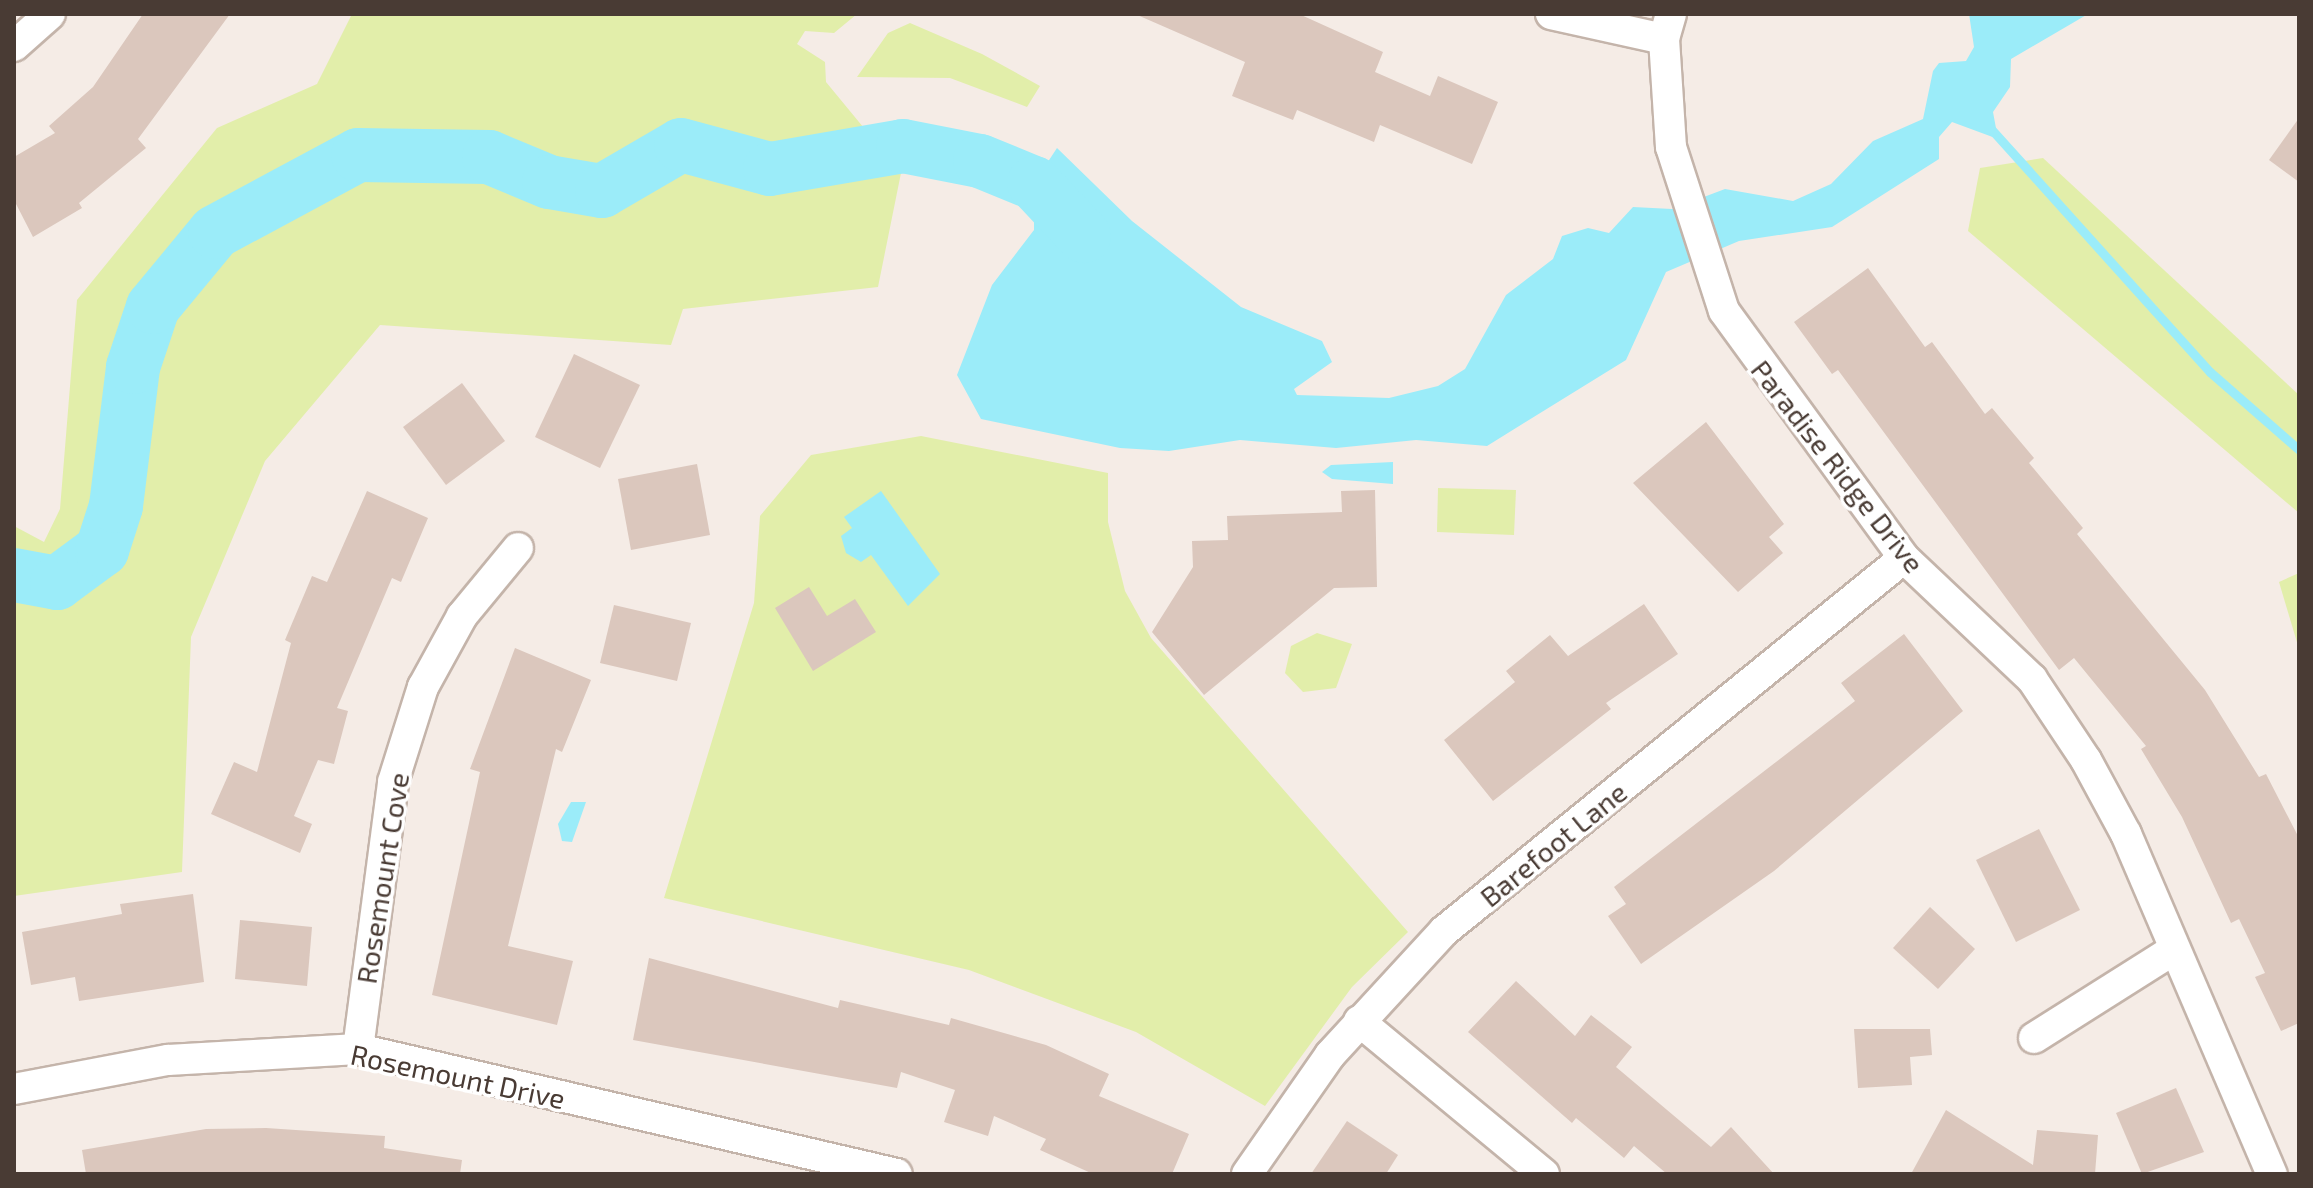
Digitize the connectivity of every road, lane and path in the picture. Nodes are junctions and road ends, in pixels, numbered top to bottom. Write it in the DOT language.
graph roads {
  1 [pos="50,14"];
  2 [pos="1551,14"];
  3 [pos="1668,26"];
  4 [pos="14,46"];
  5 [pos="518,548"];
  6 [pos="1904,558"];
  7 [pos="2173,950"];
  8 [pos="1359,1021"];
  9 [pos="2034,1038"];
  10 [pos="358,1049"];
  11 [pos="14,1089"];
  12 [pos="897,1174"];
  13 [pos="1247,1174"];
  14 [pos="1544,1174"];
  15 [pos="2272,1174"];
  1 -- 4 [label="street"];
  2 -- 3 [label="street"];
  3 -- 6 [label="street, Paradise Ridge Drive"];
  5 -- 10 [label="street, Rosemount Cove"];
  6 -- 7 [label="street, Paradise Ridge Drive"];
  6 -- 8 [label="street, Barefoot Lane"];
  7 -- 9 [label="street"];
  7 -- 15 [label="street, Paradise Ridge Drive"];
  8 -- 13 [label="street, Barefoot Lane"];
  8 -- 14 [label="street"];
  10 -- 11 [label="street, Rosemount Drive"];
  10 -- 12 [label="street, Rosemount Drive"];
}
